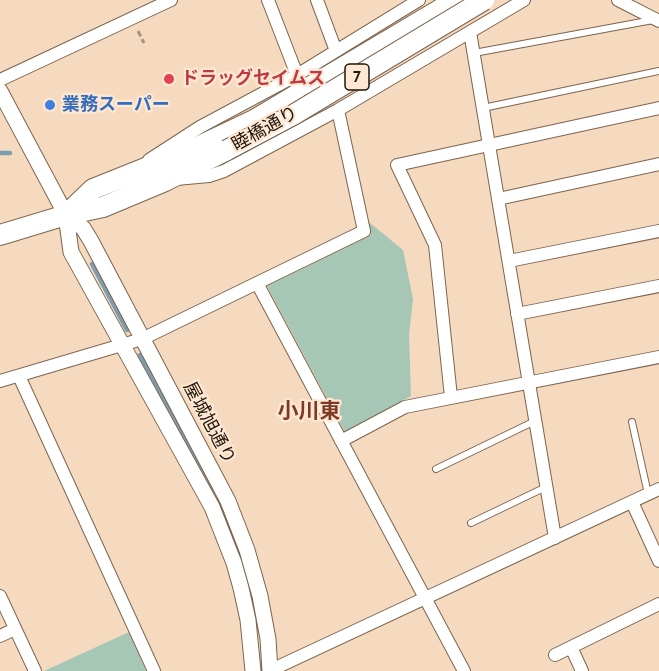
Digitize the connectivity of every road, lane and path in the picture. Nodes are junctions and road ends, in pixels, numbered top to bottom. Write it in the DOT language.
graph roads {
  1 [pos="171,0"];
  2 [pos="268,0"];
  3 [pos="317,0"];
  4 [pos="419,0"];
  5 [pos="456,0"];
  6 [pos="484,0"];
  7 [pos="618,0"];
  8 [pos="520,1"];
  9 [pos="658,20"];
  10 [pos="470,32"];
  11 [pos="336,51"];
  12 [pos="474,53"];
  13 [pos="659,71"];
  14 [pos="297,75"];
  15 [pos="0,80"];
  16 [pos="0,91"];
  17 [pos="483,108"];
  18 [pos="659,108"];
  19 [pos="338,110"];
  20 [pos="224,143"];
  21 [pos="489,145"];
  22 [pos="659,164"];
  23 [pos="126,175"];
  24 [pos="169,180"];
  25 [pos="498,199"];
  26 [pos="66,215"];
  27 [pos="659,231"];
  28 [pos="0,235"];
  29 [pos="509,261"];
  30 [pos="257,283"];
  31 [pos="659,286"];
  32 [pos="518,314"];
  33 [pos="142,339"];
  34 [pos="122,345"];
  35 [pos="659,357"];
  36 [pos="19,376"];
  37 [pos="0,381"];
  38 [pos="529,383"];
  39 [pos="451,397"];
  40 [pos="535,421"];
  41 [pos="632,422"];
  42 [pos="341,441"];
  43 [pos="436,469"];
  44 [pos="546,487"];
  45 [pos="654,492"];
  46 [pos="632,502"];
  47 [pos="471,523"];
  48 [pos="555,538"];
  49 [pos="659,561"];
  50 [pos="0,596"];
  51 [pos="425,598"];
  52 [pos="659,604"];
  53 [pos="15,629"];
  54 [pos="0,636"];
  55 [pos="571,647"];
  56 [pos="555,655"];
  57 [pos="35,671"];
  58 [pos="154,671"];
  59 [pos="254,671"];
  60 [pos="270,671"];
  61 [pos="464,671"];
  62 [pos="582,671"];
  1 -- 15 [label="street"];
  2 -- 14 [label="street"];
  3 -- 11 [label="street"];
  4 -- 11 [label="street"];
  5 -- 20 [label="main road, 睦橋通り / 7"];
  6 -- 20 [label="main road, 睦橋通り / 7, bridge"];
  7 -- 9 [label="street"];
  8 -- 10 [label="street"];
  9 -- 12 [label="lane"];
  10 -- 12 [label="street"];
  10 -- 19 [label="street"];
  11 -- 14 [label="street"];
  12 -- 17 [label="street"];
  13 -- 17 [label="lane"];
  14 -- 23 [label="street"];
  16 -- 26 [label="street, 屋城旭通り"];
  17 -- 21 [label="street"];
  18 -- 21 [label="street"];
  19 -- 24 [label="street"];
  19 -- 30 [label="street"];
  20 -- 23 [label="main road, 睦橋通り / 7"];
  20 -- 24 [label="main road, 睦橋通り / 7"];
  21 -- 25 [label="street"];
  21 -- 39 [label="street"];
  22 -- 25 [label="street"];
  23 -- 26 [label="main road, 睦橋通り / 7"];
  24 -- 26 [label="main road, 睦橋通り / 7"];
  25 -- 29 [label="street"];
  26 -- 28 [label="main road, 睦橋通り / 7"];
  26 -- 33 [label="street, 屋城旭通り"];
  26 -- 34 [label="street, 屋城旭通り"];
  27 -- 29 [label="street"];
  29 -- 32 [label="street"];
  30 -- 33 [label="street"];
  30 -- 42 [label="street"];
  31 -- 32 [label="street"];
  32 -- 38 [label="street"];
  33 -- 34 [label="street"];
  33 -- 60 [label="street, 屋城旭通り"];
  34 -- 36 [label="street"];
  34 -- 59 [label="street, 屋城旭通り"];
  35 -- 38 [label="street"];
  36 -- 37 [label="street"];
  36 -- 58 [label="street"];
  38 -- 39 [label="street"];
  38 -- 40 [label="street"];
  39 -- 42 [label="street"];
  40 -- 43 [label="lane"];
  40 -- 44 [label="street"];
  41 -- 45 [label="lane"];
  42 -- 51 [label="street"];
  44 -- 47 [label="lane"];
  44 -- 48 [label="street"];
  45 -- 46 [label="street"];
  46 -- 48 [label="street"];
  46 -- 49 [label="street"];
  48 -- 51 [label="street"];
  50 -- 53 [label="street"];
  51 -- 60 [label="street"];
  51 -- 61 [label="street"];
  52 -- 55 [label="street"];
  53 -- 54 [label="street"];
  53 -- 57 [label="street"];
  55 -- 56 [label="street"];
  55 -- 62 [label="street"];
}
